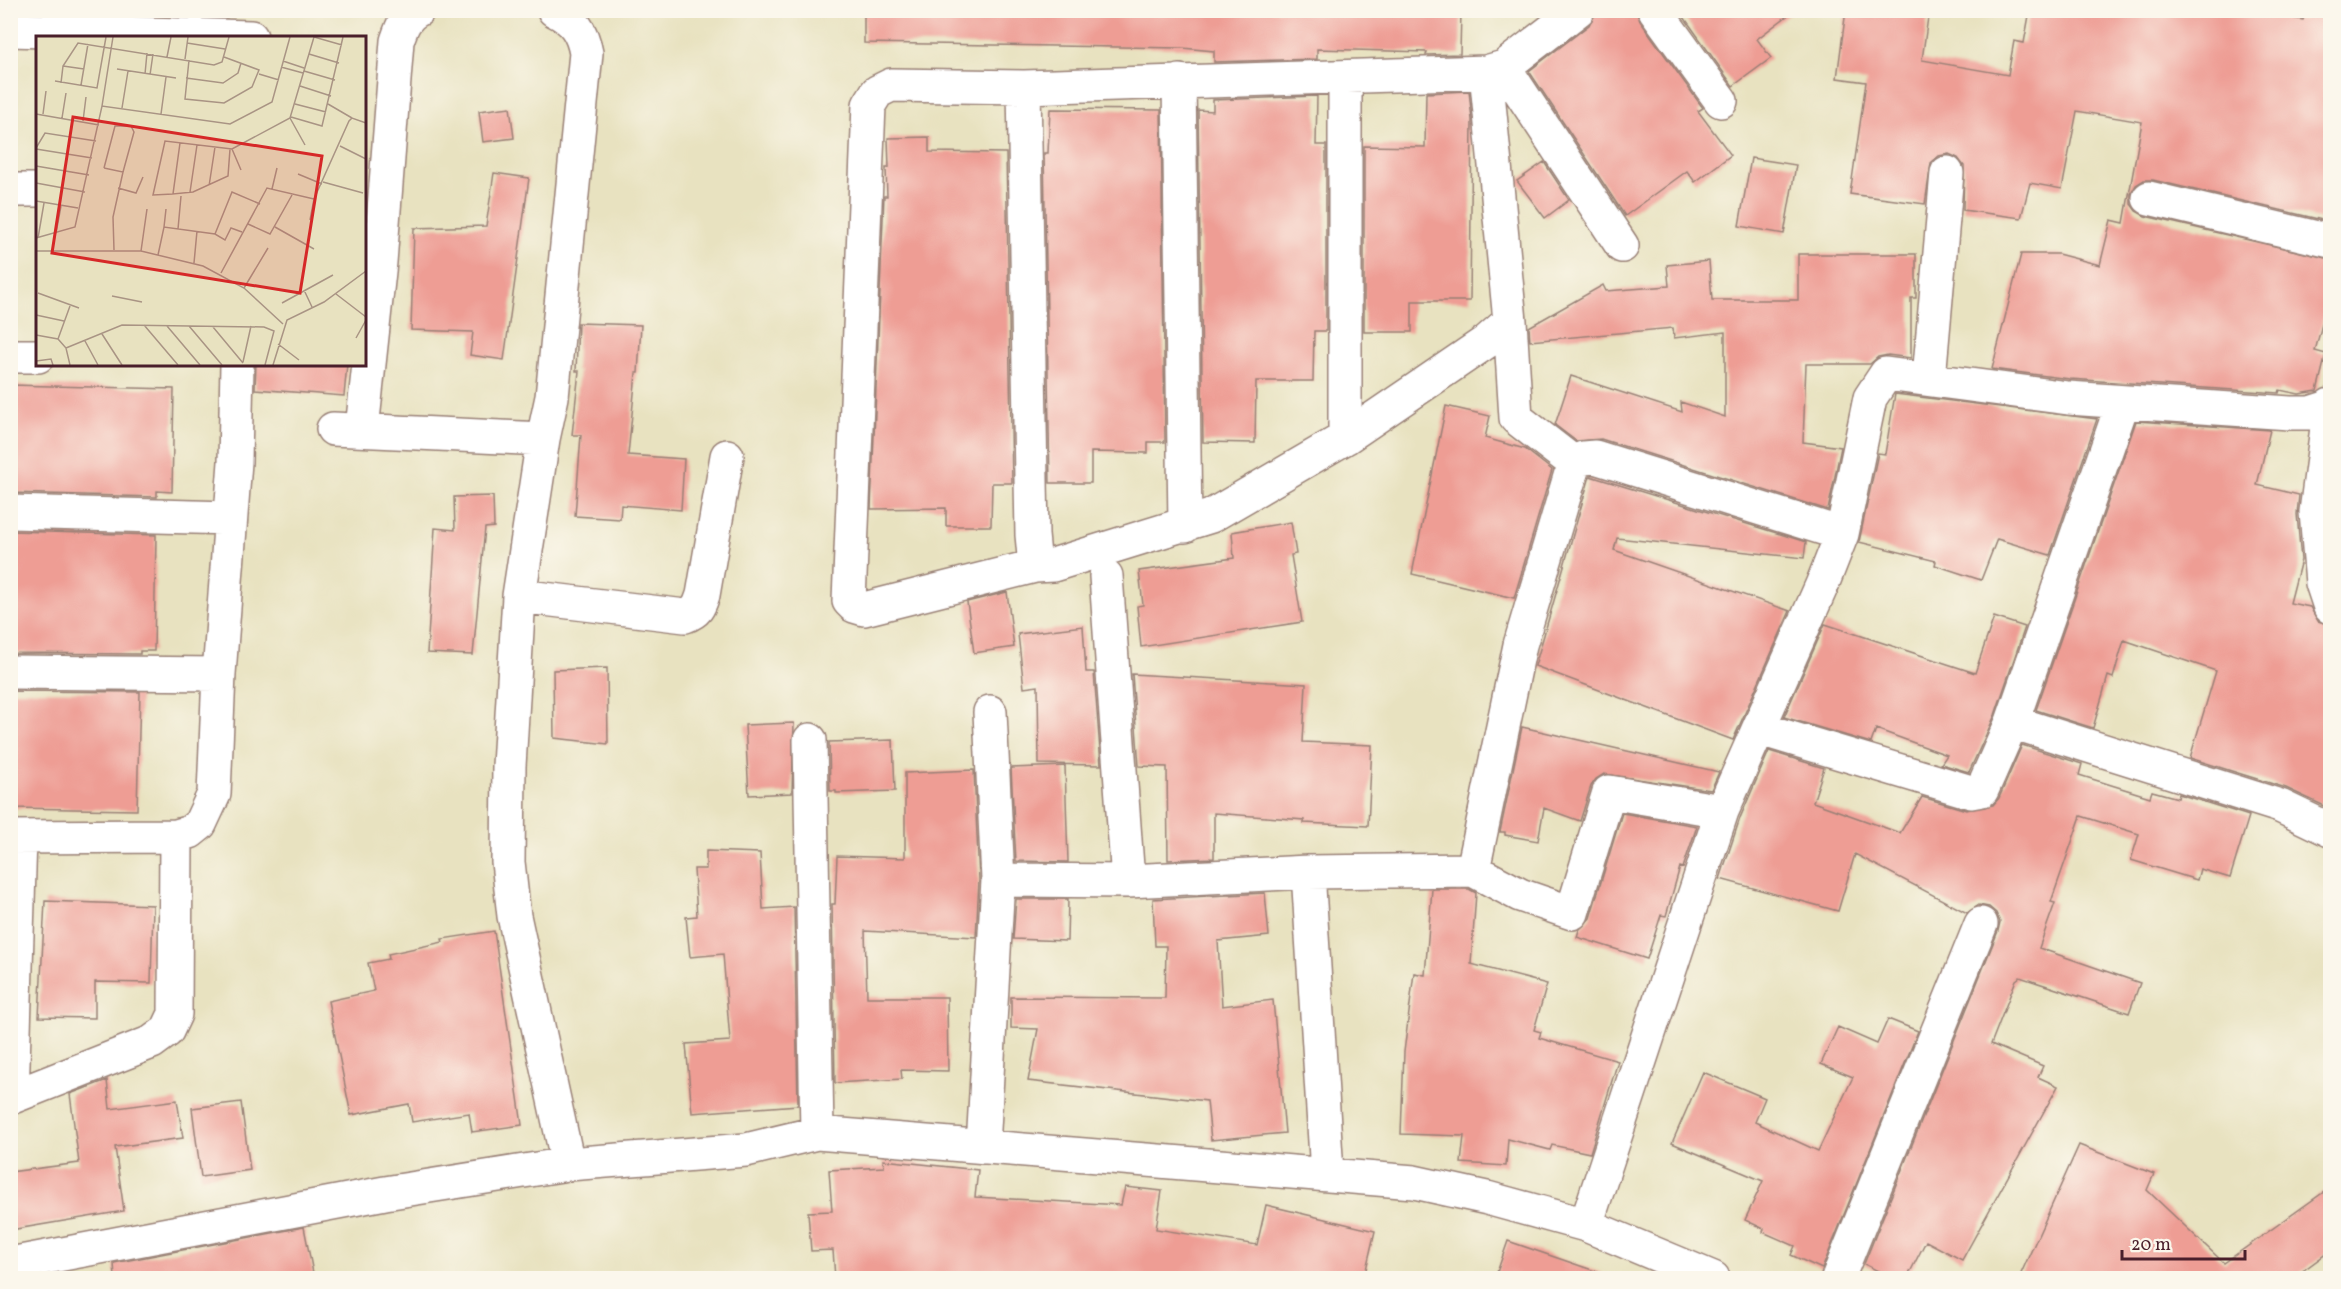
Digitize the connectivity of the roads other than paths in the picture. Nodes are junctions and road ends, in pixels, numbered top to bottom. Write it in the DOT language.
graph roads {
  1 [pos="251,10"];
  2 [pos="418,10"];
  3 [pos="554,10"];
  4 [pos="1578,10"];
  5 [pos="1655,10"];
  6 [pos="94,21"];
  7 [pos="10,30"];
  8 [pos="241,36"];
  9 [pos="251,36"];
  10 [pos="1495,69"];
  11 [pos="1345,77"];
  12 [pos="1179,81"];
  13 [pos="1024,87"];
  14 [pos="1721,101"];
  15 [pos="1947,173"];
  16 [pos="10,190"];
  17 [pos="36,190"];
  18 [pos="2149,198"];
  19 [pos="2331,241"];
  20 [pos="1622,246"];
  21 [pos="1510,321"];
  22 [pos="366,332"];
  23 [pos="10,356"];
  24 [pos="36,356"];
  25 [pos="237,366"];
  26 [pos="359,366"];
  27 [pos="1929,378"];
  28 [pos="2123,402"];
  29 [pos="2329,419"];
  30 [pos="1345,438"];
  31 [pos="543,439"];
  32 [pos="727,456"];
  33 [pos="1574,463"];
  34 [pos="10,512"];
  35 [pos="230,518"];
  36 [pos="1185,526"];
  37 [pos="1842,534"];
  38 [pos="1035,566"];
  39 [pos="1106,576"];
  40 [pos="519,596"];
  41 [pos="2331,607"];
  42 [pos="10,672"];
  43 [pos="219,674"];
  44 [pos="990,712"];
  45 [pos="2012,723"];
  46 [pos="1760,729"];
  47 [pos="810,740"];
  48 [pos="1722,811"];
  49 [pos="2331,830"];
  50 [pos="176,836"];
  51 [pos="15,837"];
  52 [pos="1473,870"];
  53 [pos="1308,872"];
  54 [pos="998,880"];
  55 [pos="1128,881"];
  56 [pos="1981,924"];
  57 [pos="11,1097"];
  58 [pos="817,1133"];
  59 [pos="983,1147"];
  60 [pos="568,1164"];
  61 [pos="1328,1173"];
  62 [pos="1586,1225"];
  63 [pos="10,1264"];
  64 [pos="1713,1278"];
  65 [pos="1838,1278"];
  1 -- 9 [label="street"];
  2 -- 22 [label="street"];
  3 -- 31 [label="street"];
  4 -- 10 [label="street"];
  5 -- 14 [label="street"];
  6 -- 7 [label="street"];
  6 -- 8 [label="street"];
  10 -- 11 [label="street"];
  10 -- 20 [label="street"];
  10 -- 21 [label="street"];
  11 -- 12 [label="street"];
  11 -- 30 [label="street"];
  12 -- 13 [label="street"];
  12 -- 36 [label="street"];
  13 -- 38 [label="street"];
  13 -- 38 [label="street"];
  15 -- 27 [label="street"];
  16 -- 17 [label="street"];
  18 -- 19 [label="street"];
  21 -- 30 [label="street"];
  21 -- 33 [label="street"];
  23 -- 24 [label="street"];
  25 -- 35 [label="street"];
  26 -- 31 [label="street"];
  27 -- 28 [label="street"];
  27 -- 37 [label="street"];
  28 -- 29 [label="street"];
  28 -- 45 [label="street"];
  29 -- 41 [label="street"];
  30 -- 36 [label="street"];
  31 -- 40 [label="street"];
  32 -- 40 [label="street"];
  33 -- 37 [label="street"];
  33 -- 52 [label="street"];
  34 -- 35 [label="street"];
  35 -- 43 [label="street"];
  36 -- 38 [label="street"];
  37 -- 46 [label="street"];
  39 -- 55 [label="street"];
  40 -- 60 [label="street"];
  42 -- 43 [label="street"];
  43 -- 50 [label="street"];
  44 -- 54 [label="street"];
  45 -- 46 [label="street"];
  45 -- 49 [label="street"];
  46 -- 48 [label="street"];
  47 -- 58 [label="street"];
  48 -- 52 [label="street"];
  48 -- 62 [label="street"];
  50 -- 51 [label="street"];
  50 -- 57 [label="street"];
  51 -- 57 [label="street"];
  52 -- 53 [label="street"];
  53 -- 55 [label="street"];
  53 -- 61 [label="street"];
  54 -- 55 [label="street"];
  54 -- 59 [label="street"];
  56 -- 65 [label="street"];
  58 -- 59 [label="street"];
  58 -- 60 [label="street"];
  59 -- 61 [label="street"];
  60 -- 63 [label="street"];
  61 -- 62 [label="street"];
  62 -- 64 [label="street"];
}
